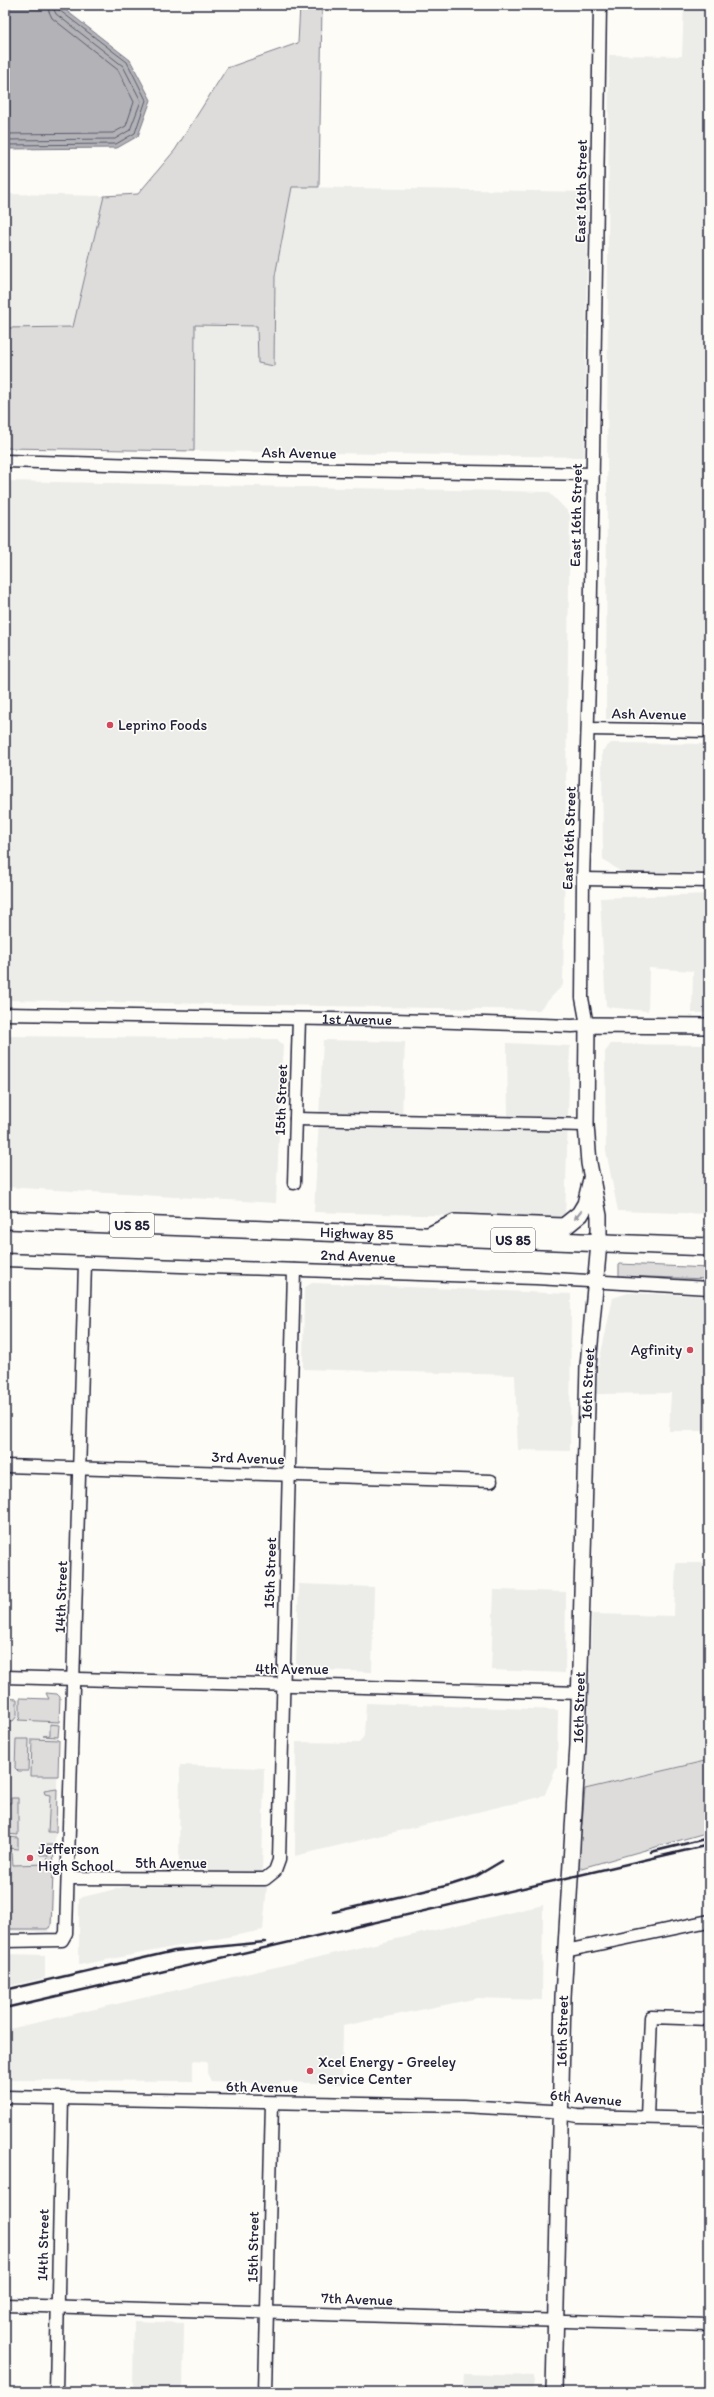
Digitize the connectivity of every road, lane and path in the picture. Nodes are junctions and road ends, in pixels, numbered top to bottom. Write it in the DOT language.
graph roads {
  1 [pos="600,5"];
  2 [pos="5,461"];
  3 [pos="593,474"];
  4 [pos="589,728"];
  5 [pos="709,731"];
  6 [pos="583,879"];
  7 [pos="709,881"];
  8 [pos="5,1014"];
  9 [pos="299,1019"];
  10 [pos="587,1025"];
  11 [pos="709,1026"];
  12 [pos="296,1119"];
  13 [pos="586,1125"];
  14 [pos="592,1179"];
  15 [pos="294,1183"];
  16 [pos="5,1220"];
  17 [pos="428,1236"];
  18 [pos="599,1243"];
  19 [pos="709,1247"];
  20 [pos="5,1260"];
  21 [pos="85,1263"];
  22 [pos="294,1270"];
  23 [pos="596,1281"];
  24 [pos="709,1288"];
  25 [pos="5,1466"];
  26 [pos="80,1468"];
  27 [pos="289,1475"];
  28 [pos="491,1481"];
  29 [pos="5,1677"];
  30 [pos="74,1680"];
  31 [pos="283,1686"];
  32 [pos="580,1693"];
  33 [pos="271,1874"];
  34 [pos="69,1878"];
  35 [pos="709,1921"];
  36 [pos="5,1941"];
  37 [pos="565,1951"];
  38 [pos="709,2019"];
  39 [pos="5,2097"];
  40 [pos="62,2098"];
  41 [pos="272,2103"];
  42 [pos="560,2112"];
  43 [pos="647,2117"];
  44 [pos="709,2119"];
  45 [pos="5,2304"];
  46 [pos="58,2306"];
  47 [pos="267,2312"];
  48 [pos="556,2321"];
  49 [pos="709,2324"];
  50 [pos="56,2392"];
  51 [pos="265,2392"];
  52 [pos="554,2392"];
  1 -- 3 [label="street, East 16th Street"];
  2 -- 3 [label="street, Ash Avenue"];
  3 -- 4 [label="street, East 16th Street"];
  4 -- 5 [label="street, Ash Avenue"];
  4 -- 6 [label="street, East 16th Street"];
  6 -- 7 [label="street"];
  6 -- 10 [label="street, East 16th Street"];
  8 -- 9 [label="street, 1st Avenue"];
  9 -- 10 [label="street, 1st Avenue"];
  9 -- 12 [label="street, 15th Street"];
  10 -- 11 [label="main road, 1st Avenue"];
  10 -- 13 [label="main road, 16th Street"];
  12 -- 13 [label="street"];
  12 -- 15 [label="street, 15th Street"];
  13 -- 14 [label="main road, 16th Street"];
  14 -- 17 [label="highway, one-way"];
  14 -- 18 [label="main road, 16th Street"];
  16 -- 17 [label="highway, Highway 85 / US 85"];
  17 -- 18 [label="highway, Highway 85 / US 85"];
  18 -- 19 [label="highway, Highway 85 / US 85"];
  18 -- 23 [label="main road, 16th Street"];
  20 -- 21 [label="street, 2nd Avenue"];
  21 -- 22 [label="street, 2nd Avenue"];
  21 -- 26 [label="street, 14th Street"];
  22 -- 23 [label="street, 2nd Avenue"];
  22 -- 27 [label="street, 15th Street"];
  23 -- 24 [label="street, 2nd Avenue"];
  23 -- 32 [label="main road, 16th Street"];
  25 -- 26 [label="street, 3rd Avenue"];
  26 -- 27 [label="street, 3rd Avenue"];
  26 -- 30 [label="street, 14th Street"];
  27 -- 28 [label="street, 3rd Avenue"];
  27 -- 31 [label="street, 15th Street"];
  29 -- 30 [label="street, 4th Avenue"];
  30 -- 31 [label="street, 4th Avenue"];
  30 -- 34 [label="street, 14th Street"];
  31 -- 32 [label="street, 4th Avenue"];
  31 -- 33 [label="street, 15th Street"];
  32 -- 37 [label="main road, 16th Street"];
  33 -- 34 [label="street, 5th Avenue"];
  34 -- 36 [label="street, 14th Street"];
  35 -- 37 [label="street"];
  37 -- 42 [label="main road, 16th Street"];
  38 -- 43 [label="street"];
  39 -- 40 [label="street, 6th Avenue"];
  40 -- 41 [label="street, 6th Avenue"];
  40 -- 46 [label="street, 14th Street"];
  41 -- 42 [label="street, 6th Avenue"];
  41 -- 47 [label="street, 15th Street"];
  42 -- 43 [label="street, 6th Avenue"];
  42 -- 48 [label="main road, 16th Street"];
  43 -- 44 [label="street, 6th Avenue"];
  45 -- 46 [label="street, 7th Avenue"];
  46 -- 47 [label="street, 7th Avenue"];
  46 -- 50 [label="street, 14th Street"];
  47 -- 48 [label="street, 7th Avenue"];
  47 -- 51 [label="street, 15th Street"];
  48 -- 49 [label="street, 7th Avenue"];
  48 -- 52 [label="main road, 16th Street"];
}
